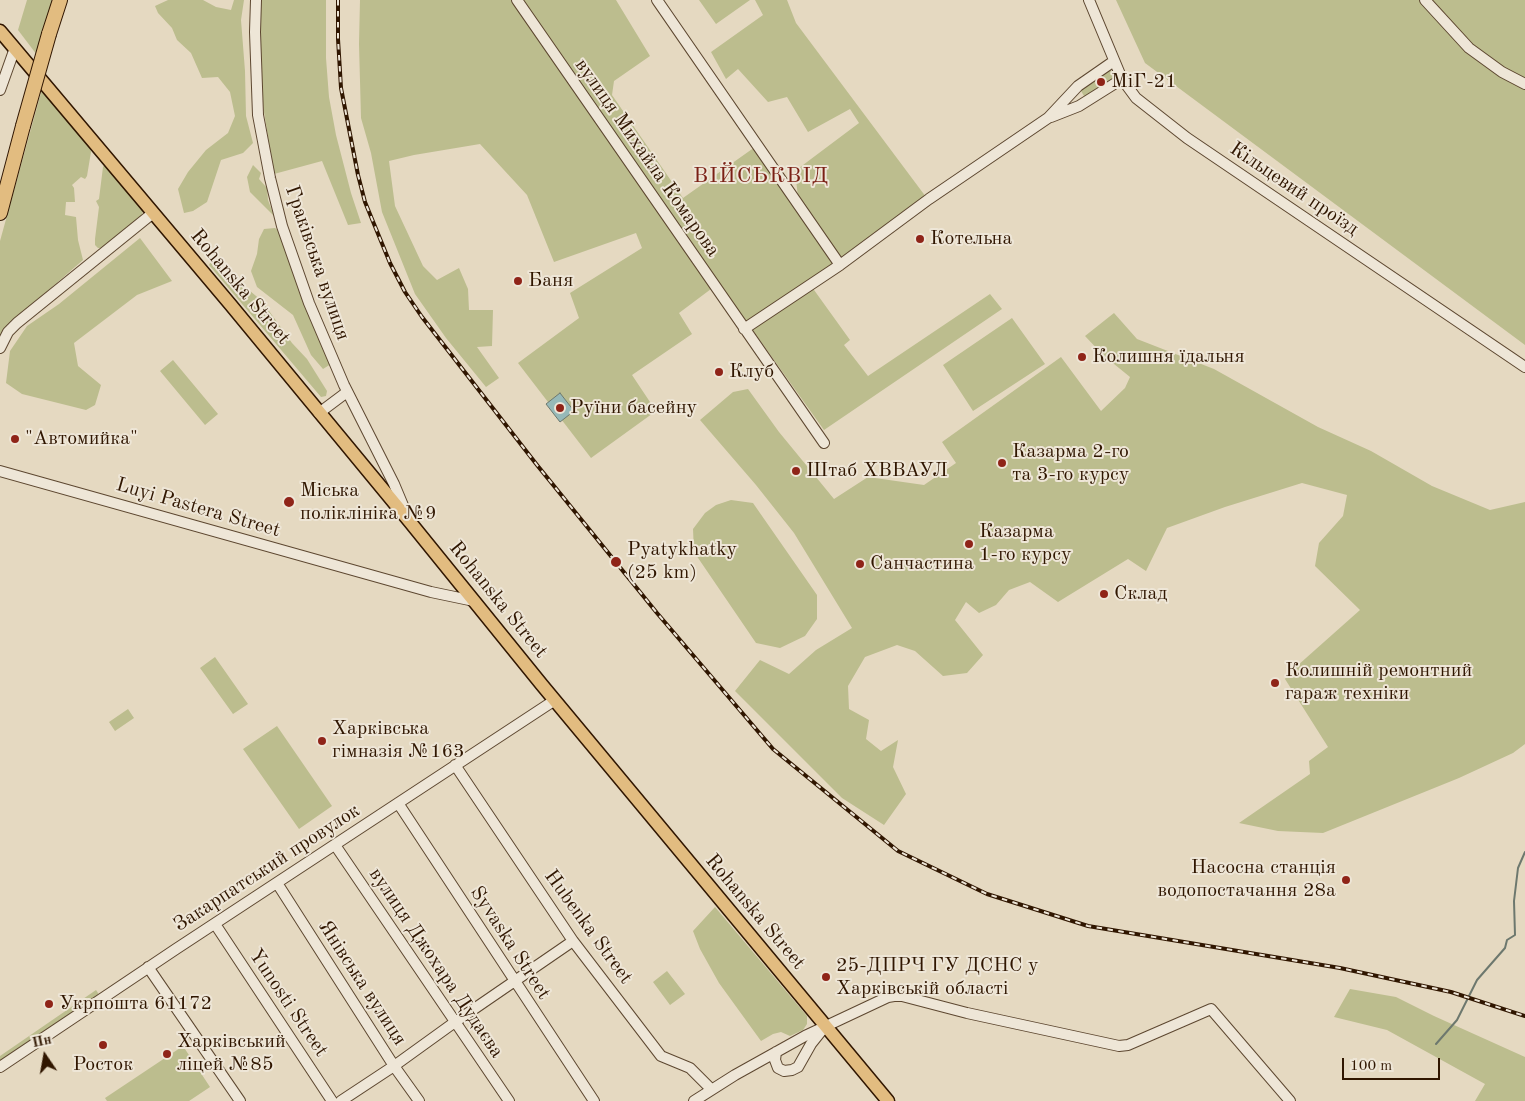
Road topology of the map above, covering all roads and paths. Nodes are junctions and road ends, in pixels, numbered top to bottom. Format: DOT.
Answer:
graph roads {
  1 [pos="60,0"];
  2 [pos="256,0"];
  3 [pos="531,0"];
  4 [pos="656,0"];
  5 [pos="1089,0"];
  6 [pos="1425,0"];
  7 [pos="519,3"];
  8 [pos="0,31"];
  9 [pos="14,48"];
  10 [pos="1114,61"];
  11 [pos="1122,79"];
  12 [pos="1525,84"];
  13 [pos="1,86"];
  14 [pos="1048,118"];
  15 [pos="0,213"];
  16 [pos="153,213"];
  17 [pos="840,265"];
  18 [pos="744,329"];
  19 [pos="0,348"];
  20 [pos="1525,366"];
  21 [pos="347,392"];
  22 [pos="319,413"];
  23 [pos="824,443"];
  24 [pos="0,471"];
  25 [pos="410,522"];
  26 [pos="474,601"];
  27 [pos="555,700"];
  28 [pos="456,765"];
  29 [pos="398,803"];
  30 [pos="335,845"];
  31 [pos="277,883"];
  32 [pos="215,924"];
  33 [pos="573,941"];
  34 [pos="148,968"];
  35 [pos="514,981"];
  36 [pos="455,1022"];
  37 [pos="825,1026"];
  38 [pos="776,1052"];
  39 [pos="394,1066"];
  40 [pos="0,1067"];
  41 [pos="711,1089"];
  42 [pos="240,1101"];
  43 [pos="332,1101"];
  44 [pos="341,1101"];
  45 [pos="419,1101"];
  46 [pos="509,1101"];
  47 [pos="594,1101"];
  48 [pos="694,1101"];
  49 [pos="888,1101"];
  50 [pos="1290,1101"];
  1 -- 15 [label="highway, bridge"];
  2 -- 21 [label="street, Граківська вулиця"];
  3 -- 7 [label="street, вулиця Михайла Комарова"];
  4 -- 17 [label="street"];
  5 -- 10 [label="street, Кільцевий проїзд"];
  6 -- 12 [label="street"];
  7 -- 18 [label="street, вулиця Михайла Комарова"];
  8 -- 9 [label="main road, Rohanska Street"];
  9 -- 13 [label="street"];
  9 -- 16 [label="main road, Rohanska Street"];
  10 -- 11 [label="street, Кільцевий проїзд"];
  10 -- 14 [label="street"];
  11 -- 14 [label="street"];
  11 -- 20 [label="street, Кільцевий проїзд"];
  14 -- 17 [label="street"];
  16 -- 19 [label="street"];
  16 -- 22 [label="main road, Rohanska Street"];
  17 -- 18 [label="street"];
  18 -- 23 [label="street, вулиця Михайла Комарова"];
  21 -- 22 [label="street"];
  21 -- 25 [label="street, Граківська вулиця"];
  22 -- 25 [label="main road, Rohanska Street"];
  24 -- 26 [label="street, Luyi Pastera Street"];
  25 -- 26 [label="main road, Rohanska Street"];
  26 -- 27 [label="main road, Rohanska Street"];
  27 -- 28 [label="street, Закарпатський провулок"];
  27 -- 37 [label="main road, Rohanska Street"];
  28 -- 29 [label="street, Закарпатський провулок"];
  28 -- 33 [label="street, Hubenka Street"];
  29 -- 30 [label="street, Закарпатський провулок"];
  29 -- 35 [label="street, Syvaska Street"];
  30 -- 31 [label="street, Закарпатський провулок"];
  30 -- 36 [label="street, вулиця Джохара Дудаєва"];
  31 -- 32 [label="street, Закарпатський провулок"];
  31 -- 39 [label="street, Янівська вулиця"];
  32 -- 34 [label="street, Закарпатський провулок"];
  32 -- 43 [label="street, Yunosti Street"];
  33 -- 35 [label="street"];
  33 -- 41 [label="street, Hubenka Street"];
  34 -- 40 [label="street, Закарпатський провулок"];
  34 -- 42 [label="street"];
  35 -- 36 [label="street"];
  35 -- 47 [label="street, Syvaska Street"];
  36 -- 39 [label="street"];
  36 -- 46 [label="street, вулиця Джохара Дудаєва"];
  37 -- 38 [label="street"];
  37 -- 38 [label="street"];
  37 -- 49 [label="main road, Rohanska Street"];
  37 -- 50 [label="street"];
  38 -- 41 [label="street"];
  39 -- 44 [label="street"];
  39 -- 45 [label="street, Янівська вулиця"];
  41 -- 48 [label="street"];
}
